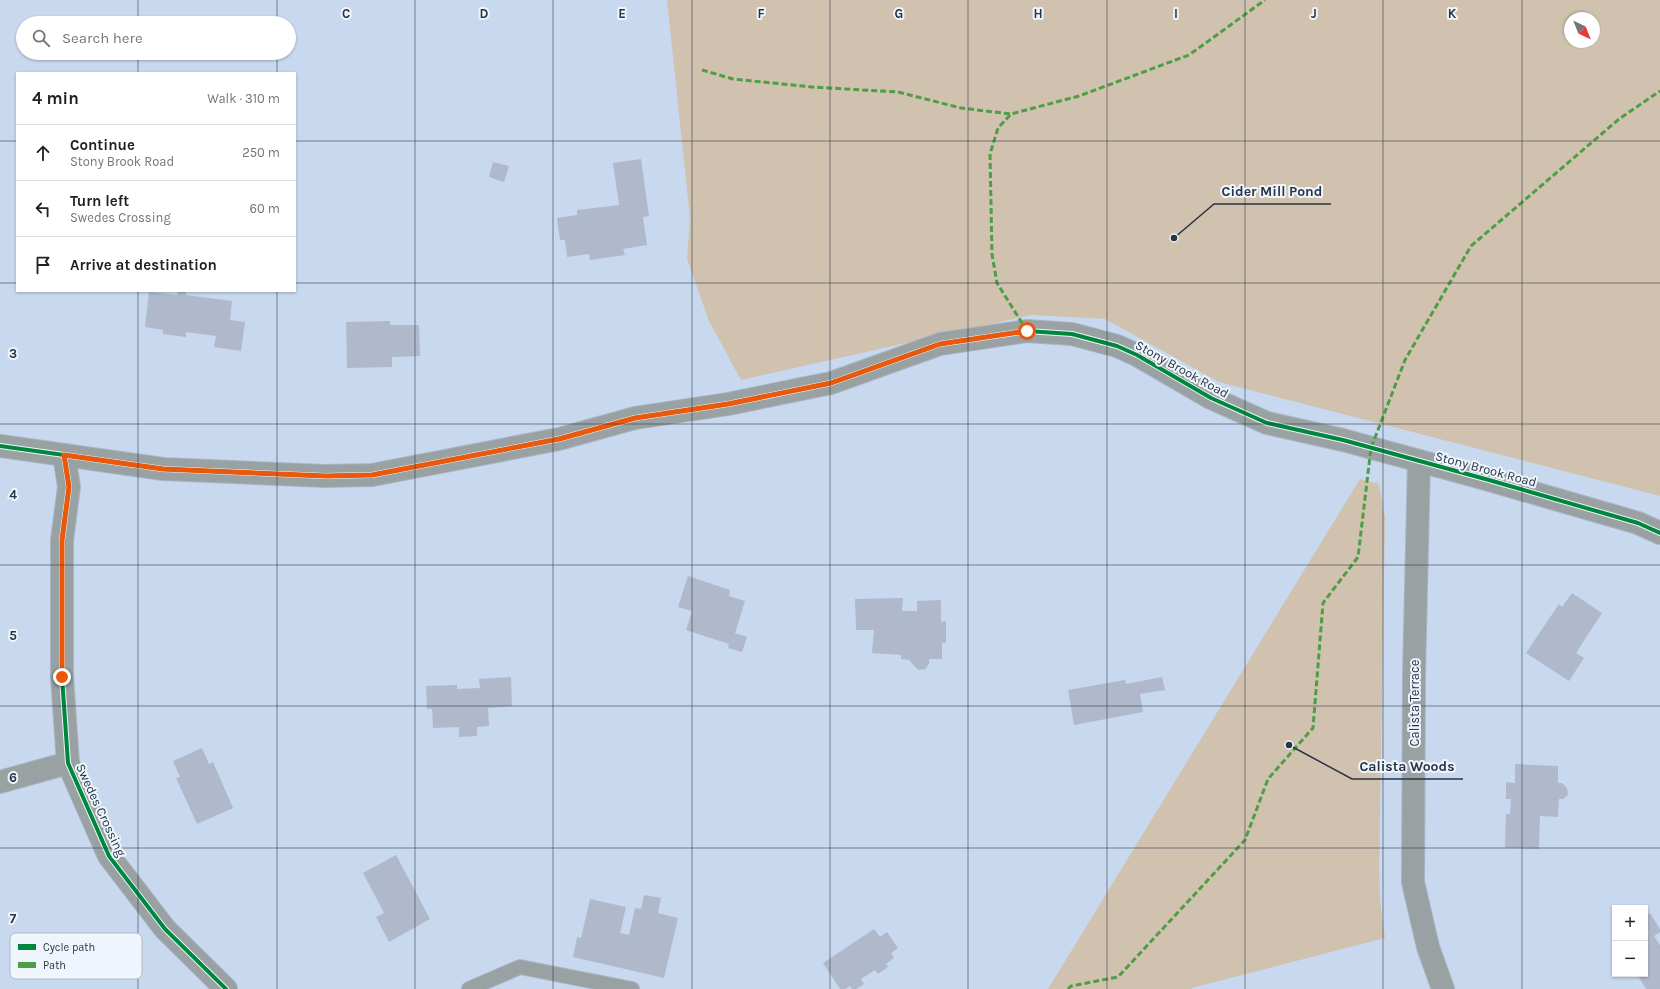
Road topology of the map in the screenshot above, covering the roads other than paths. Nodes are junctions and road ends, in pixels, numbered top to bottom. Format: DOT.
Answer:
graph roads {
  1 [pos="0,446"];
  2 [pos="64,455"];
  3 [pos="1420,461"];
  4 [pos="1660,533"];
  5 [pos="68,764"];
  6 [pos="0,782"];
  7 [pos="226,989"];
  8 [pos="470,989"];
  9 [pos="632,989"];
  10 [pos="1443,989"];
  1 -- 2 [label="street, Stony Brook Road"];
  2 -- 3 [label="street, Stony Brook Road"];
  2 -- 5 [label="street, Swedes Crossing"];
  3 -- 4 [label="street, Stony Brook Road"];
  3 -- 10 [label="street, Calista Terrace"];
  5 -- 6 [label="street"];
  5 -- 7 [label="street, Swedes Crossing"];
  8 -- 9 [label="lane"];
}
